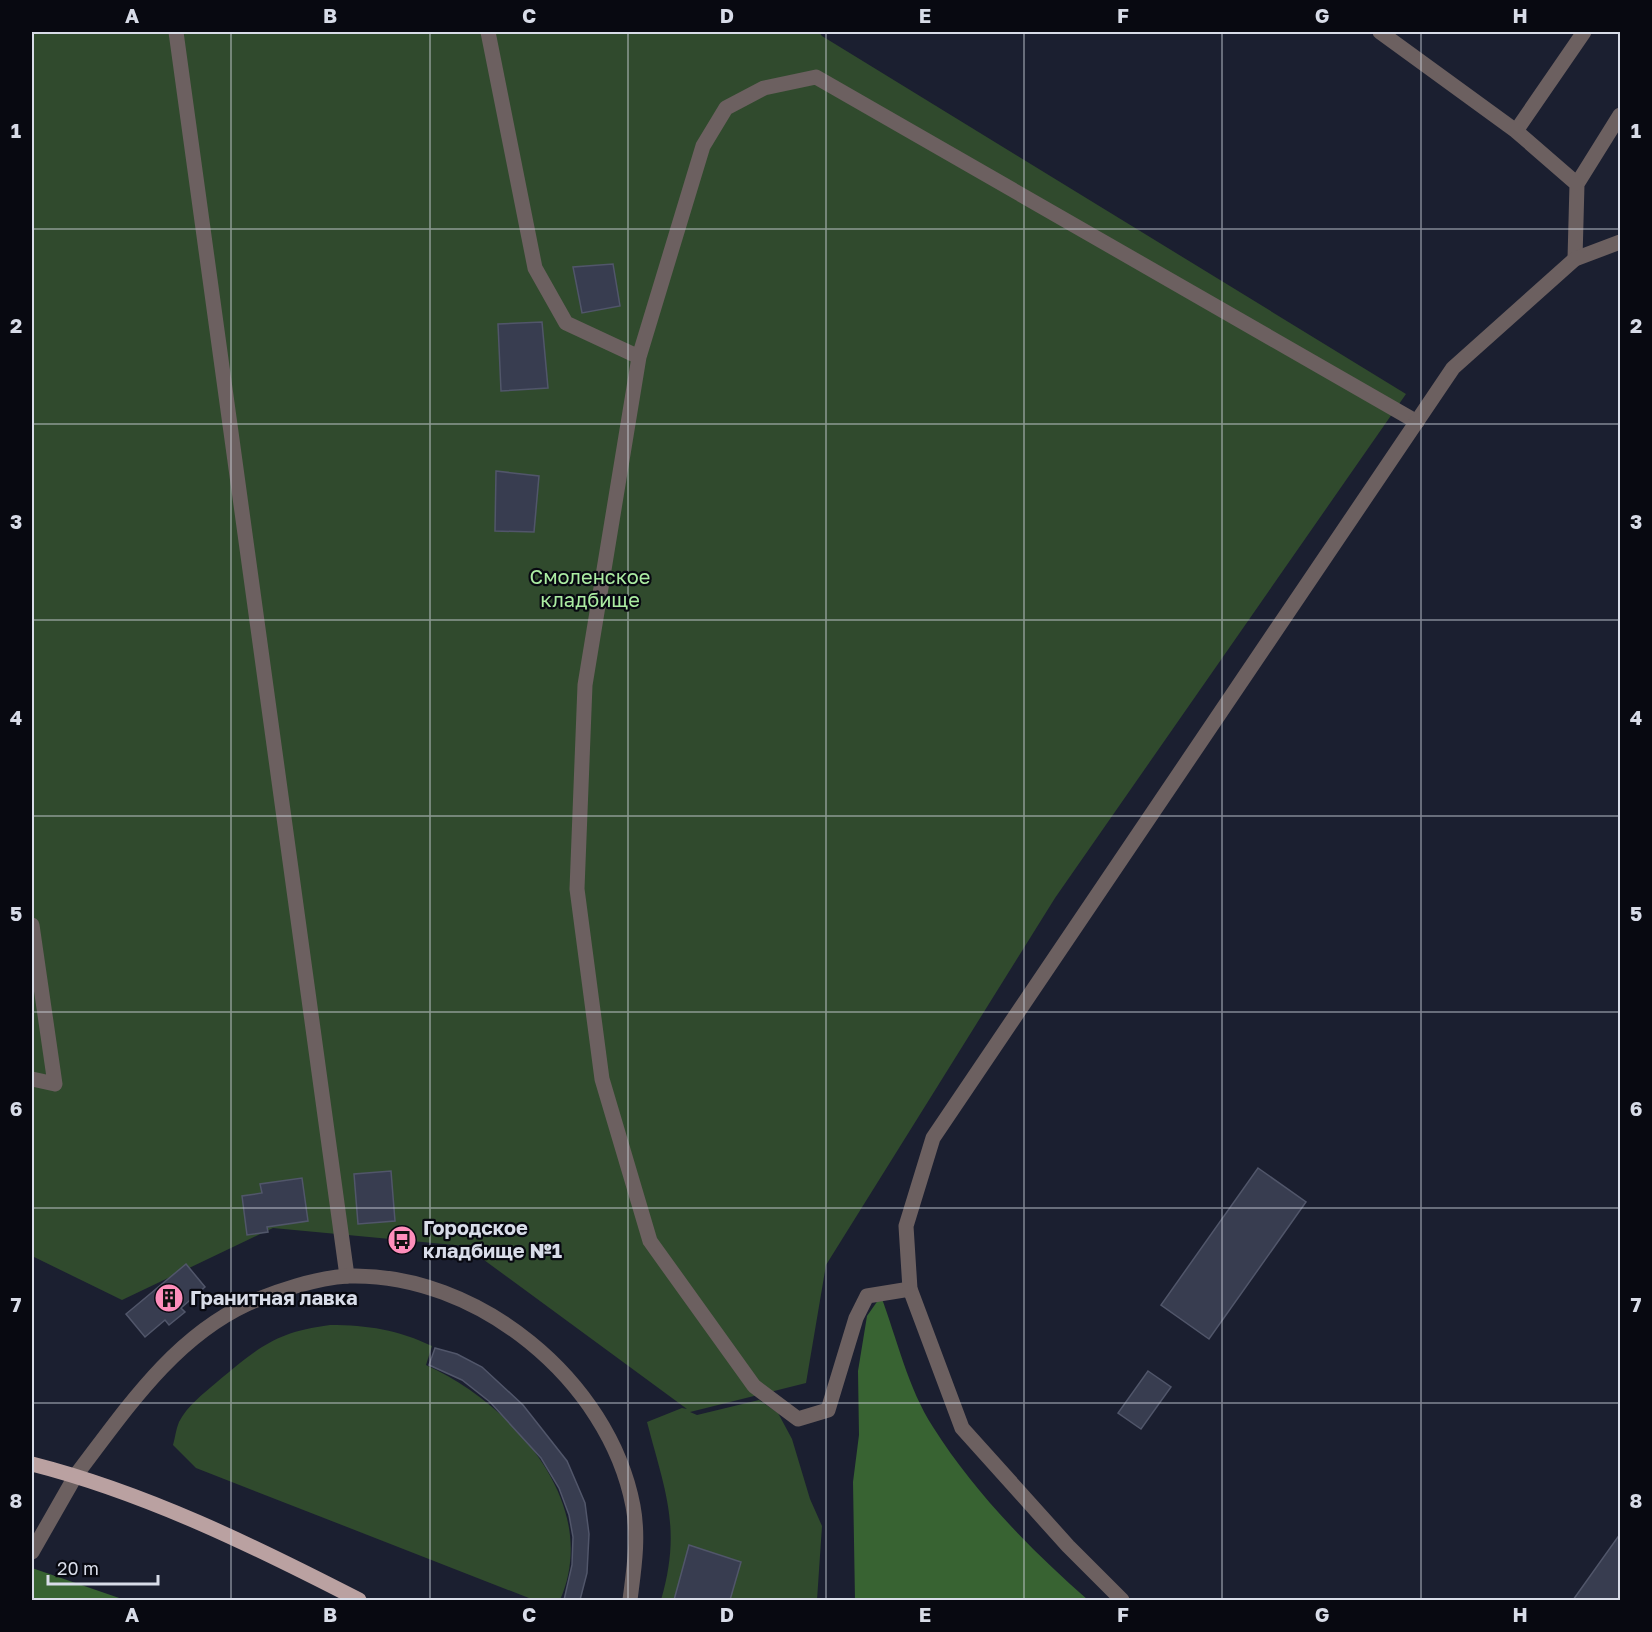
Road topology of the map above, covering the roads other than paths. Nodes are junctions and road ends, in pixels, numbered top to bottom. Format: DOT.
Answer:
graph roads {
  1 [pos="176,32"];
  2 [pos="488,32"];
  3 [pos="1380,32"];
  4 [pos="1584,32"];
  5 [pos="1620,114"];
  6 [pos="1516,131"];
  7 [pos="1577,184"];
  8 [pos="1620,242"];
  9 [pos="1575,259"];
  10 [pos="639,357"];
  11 [pos="1417,422"];
  12 [pos="32,925"];
  13 [pos="32,1079"];
  14 [pos="347,1276"];
  15 [pos="910,1288"];
  16 [pos="32,1464"];
  17 [pos="76,1475"];
  18 [pos="32,1552"];
  19 [pos="359,1600"];
  20 [pos="630,1600"];
  21 [pos="1122,1600"];
  1 -- 14 [label="street"];
  2 -- 10 [label="street"];
  3 -- 6 [label="street"];
  4 -- 6 [label="street"];
  5 -- 7 [label="street"];
  6 -- 7 [label="street"];
  7 -- 9 [label="street"];
  8 -- 9 [label="street"];
  9 -- 11 [label="street"];
  10 -- 11 [label="street"];
  10 -- 15 [label="street"];
  11 -- 15 [label="street"];
  12 -- 13 [label="street"];
  14 -- 17 [label="street"];
  14 -- 20 [label="street"];
  15 -- 21 [label="street"];
  16 -- 17 [label="main road"];
  17 -- 18 [label="street"];
  17 -- 19 [label="main road"];
}
